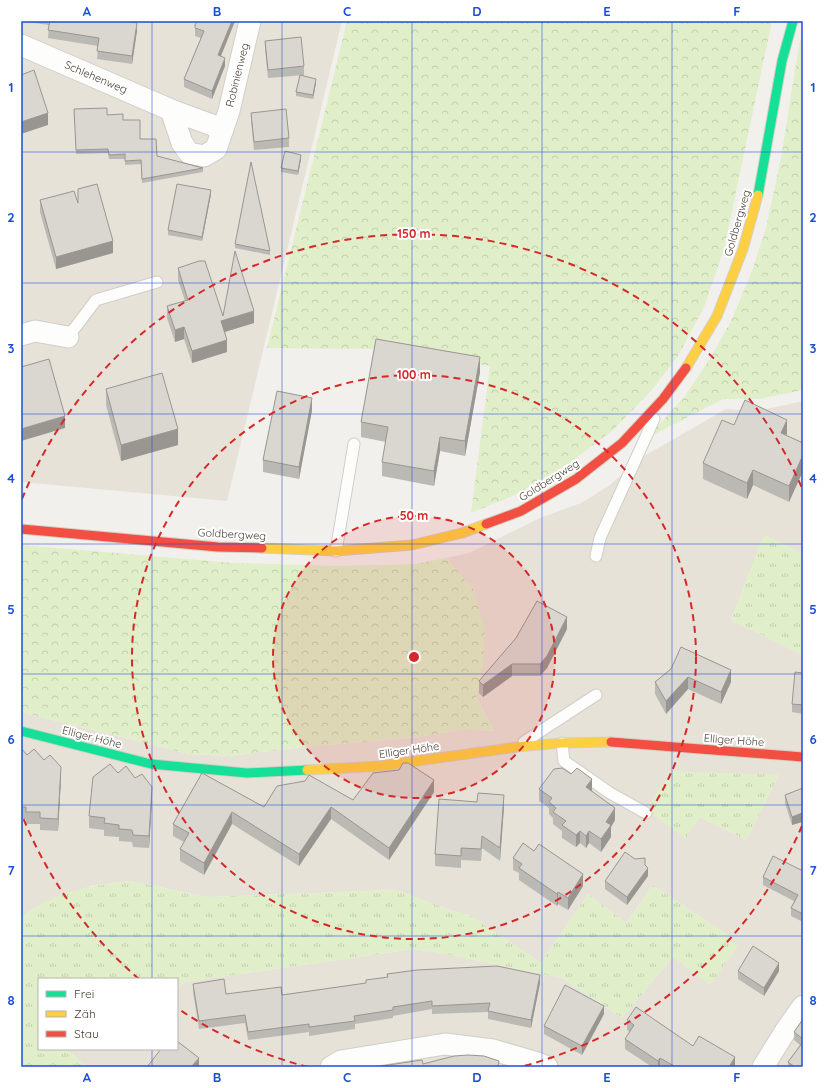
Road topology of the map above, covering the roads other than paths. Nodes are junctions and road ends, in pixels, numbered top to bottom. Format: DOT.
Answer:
graph roads {
  1 [pos="250,21"];
  2 [pos="793,21"];
  3 [pos="21,45"];
  4 [pos="171,110"];
  5 [pos="222,129"];
  6 [pos="157,282"];
  7 [pos="21,335"];
  8 [pos="68,337"];
  9 [pos="663,399"];
  10 [pos="354,444"];
  11 [pos="21,529"];
  12 [pos="336,551"];
  13 [pos="596,556"];
  14 [pos="596,695"];
  15 [pos="21,731"];
  16 [pos="562,743"];
  17 [pos="517,747"];
  18 [pos="803,757"];
  19 [pos="646,813"];
  20 [pos="803,1006"];
  21 [pos="331,1067"];
  22 [pos="547,1067"];
  23 [pos="763,1067"];
  1 -- 5 [label="street, Robinienweg"];
  2 -- 9 [label="street, Goldbergweg"];
  3 -- 4 [label="street, Schlehenweg"];
  4 -- 5 [label="street, Schlehenweg"];
  4 -- 5 [label="street"];
  6 -- 8 [label="lane"];
  7 -- 8 [label="street"];
  9 -- 12 [label="street, Goldbergweg"];
  9 -- 13 [label="lane"];
  10 -- 12 [label="lane"];
  11 -- 12 [label="street, Goldbergweg"];
  14 -- 17 [label="lane"];
  15 -- 17 [label="street, Elliger Höhe"];
  16 -- 17 [label="street, Elliger Höhe"];
  16 -- 18 [label="street, Elliger Höhe"];
  16 -- 19 [label="lane"];
  20 -- 23 [label="street"];
  21 -- 22 [label="street"];
}
